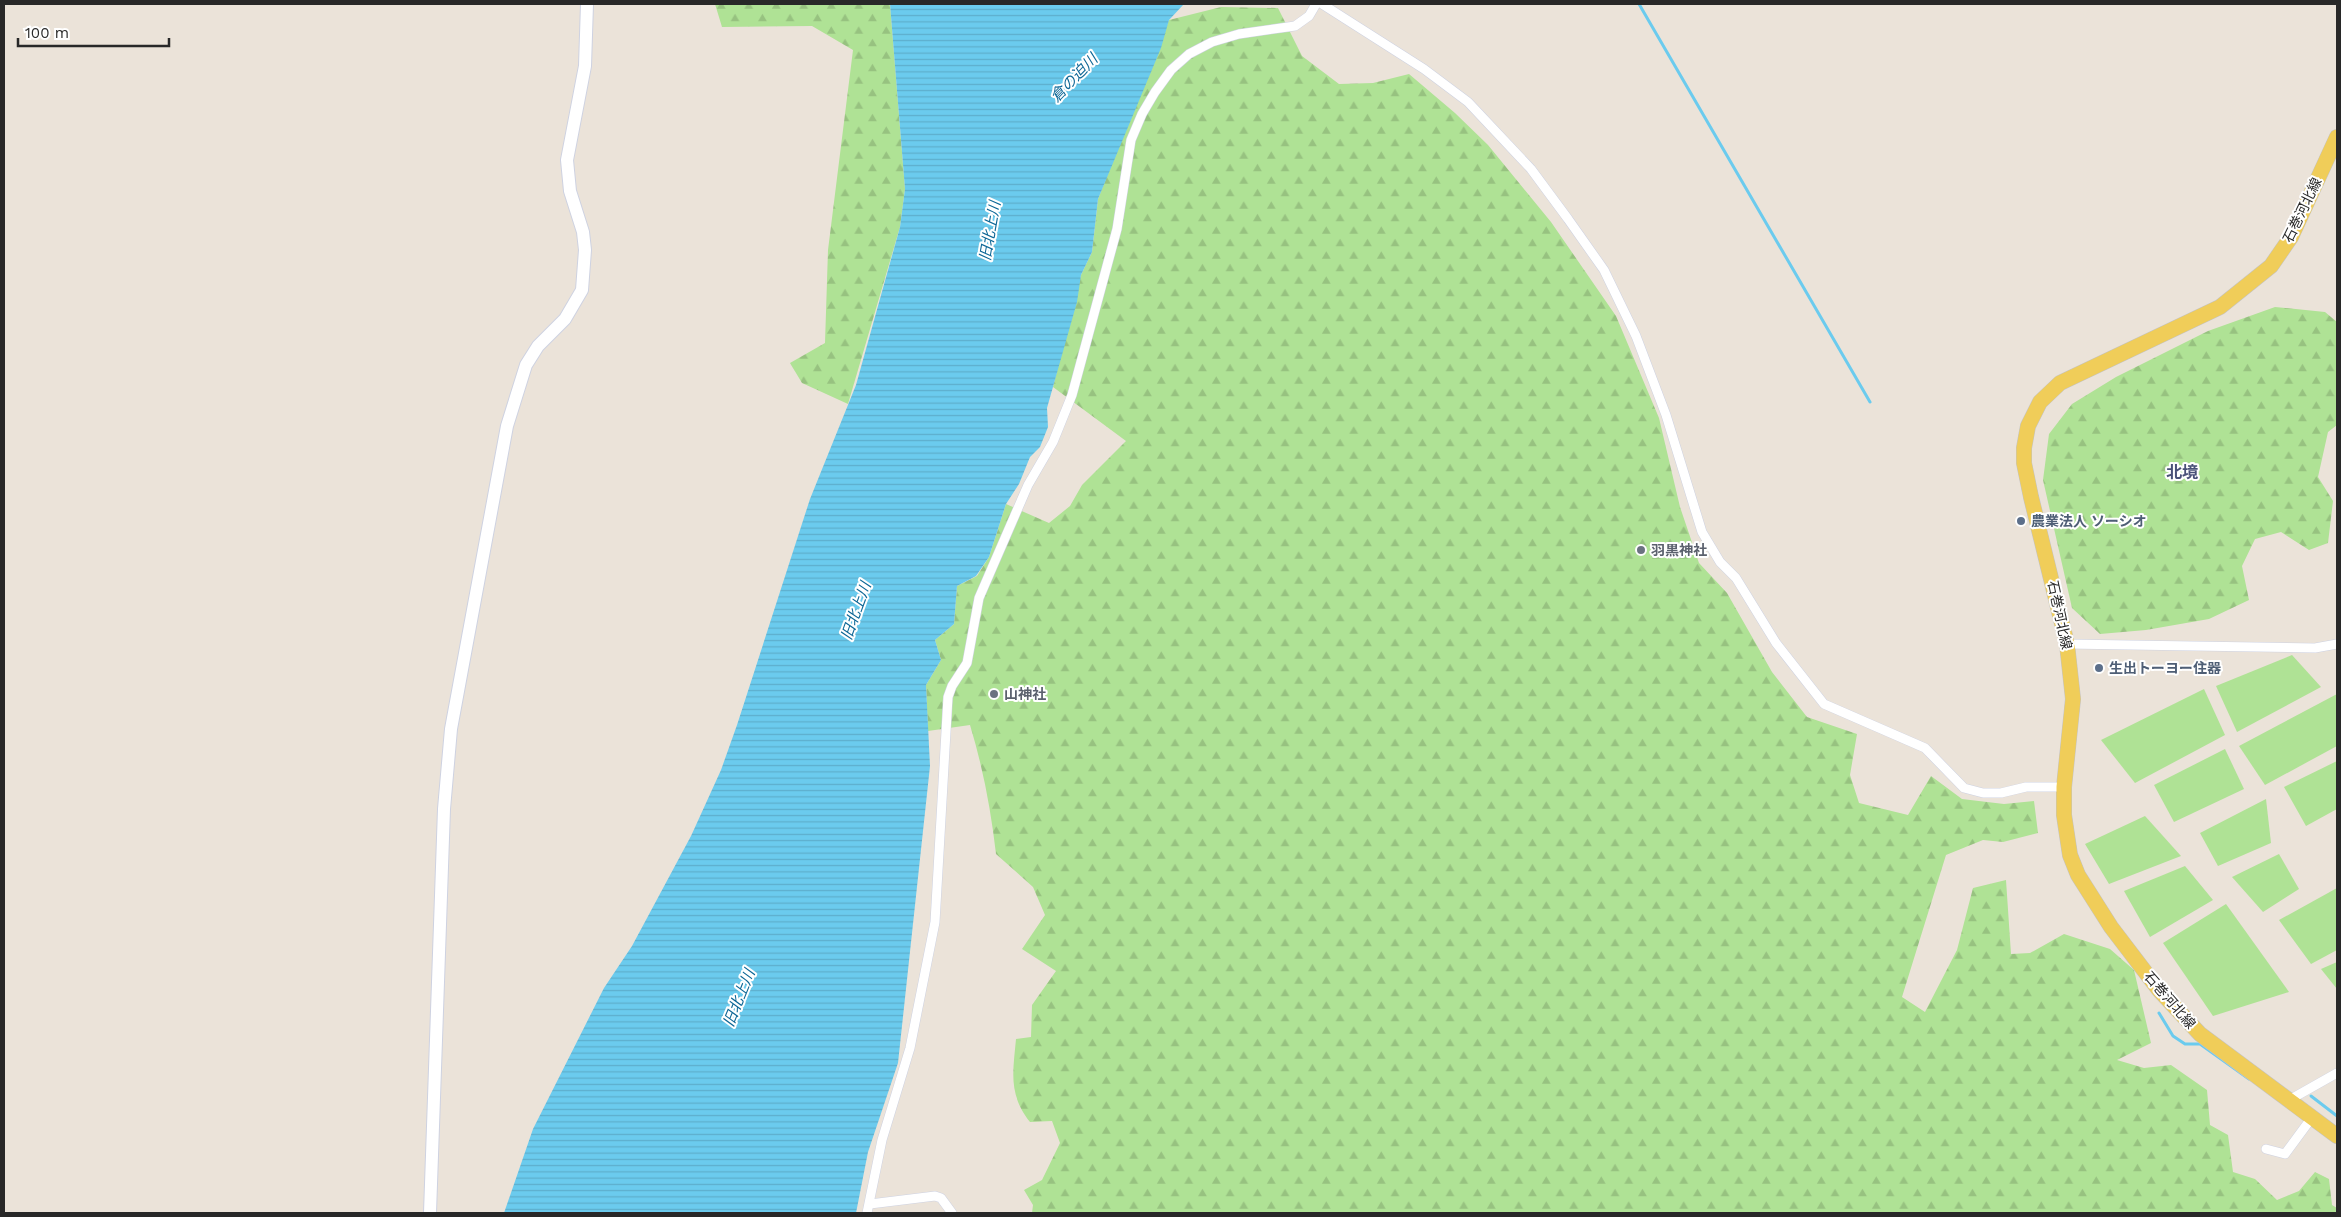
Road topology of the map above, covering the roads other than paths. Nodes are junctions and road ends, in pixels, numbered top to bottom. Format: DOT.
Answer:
graph roads {
  1 [pos="588,4"];
  2 [pos="1316,4"];
  3 [pos="1322,4"];
  4 [pos="2337,137"];
  5 [pos="2068,644"];
  6 [pos="2337,644"];
  7 [pos="2064,787"];
  8 [pos="2337,1072"];
  9 [pos="2291,1099"];
  10 [pos="2313,1116"];
  11 [pos="2337,1136"];
  12 [pos="2266,1149"];
  13 [pos="870,1204"];
  14 [pos="430,1213"];
  15 [pos="867,1213"];
  16 [pos="952,1213"];
  1 -- 14 [label="street"];
  2 -- 13 [label="street"];
  3 -- 7 [label="street"];
  4 -- 5 [label="main road, 石巻河北線"];
  5 -- 6 [label="street"];
  5 -- 7 [label="main road, 石巻河北線"];
  7 -- 9 [label="main road, 石巻河北線"];
  8 -- 9 [label="street"];
  9 -- 10 [label="main road, 石巻河北線"];
  10 -- 11 [label="main road, 石巻河北線"];
  10 -- 12 [label="street"];
  13 -- 15 [label="street"];
  13 -- 16 [label="street"];
}
